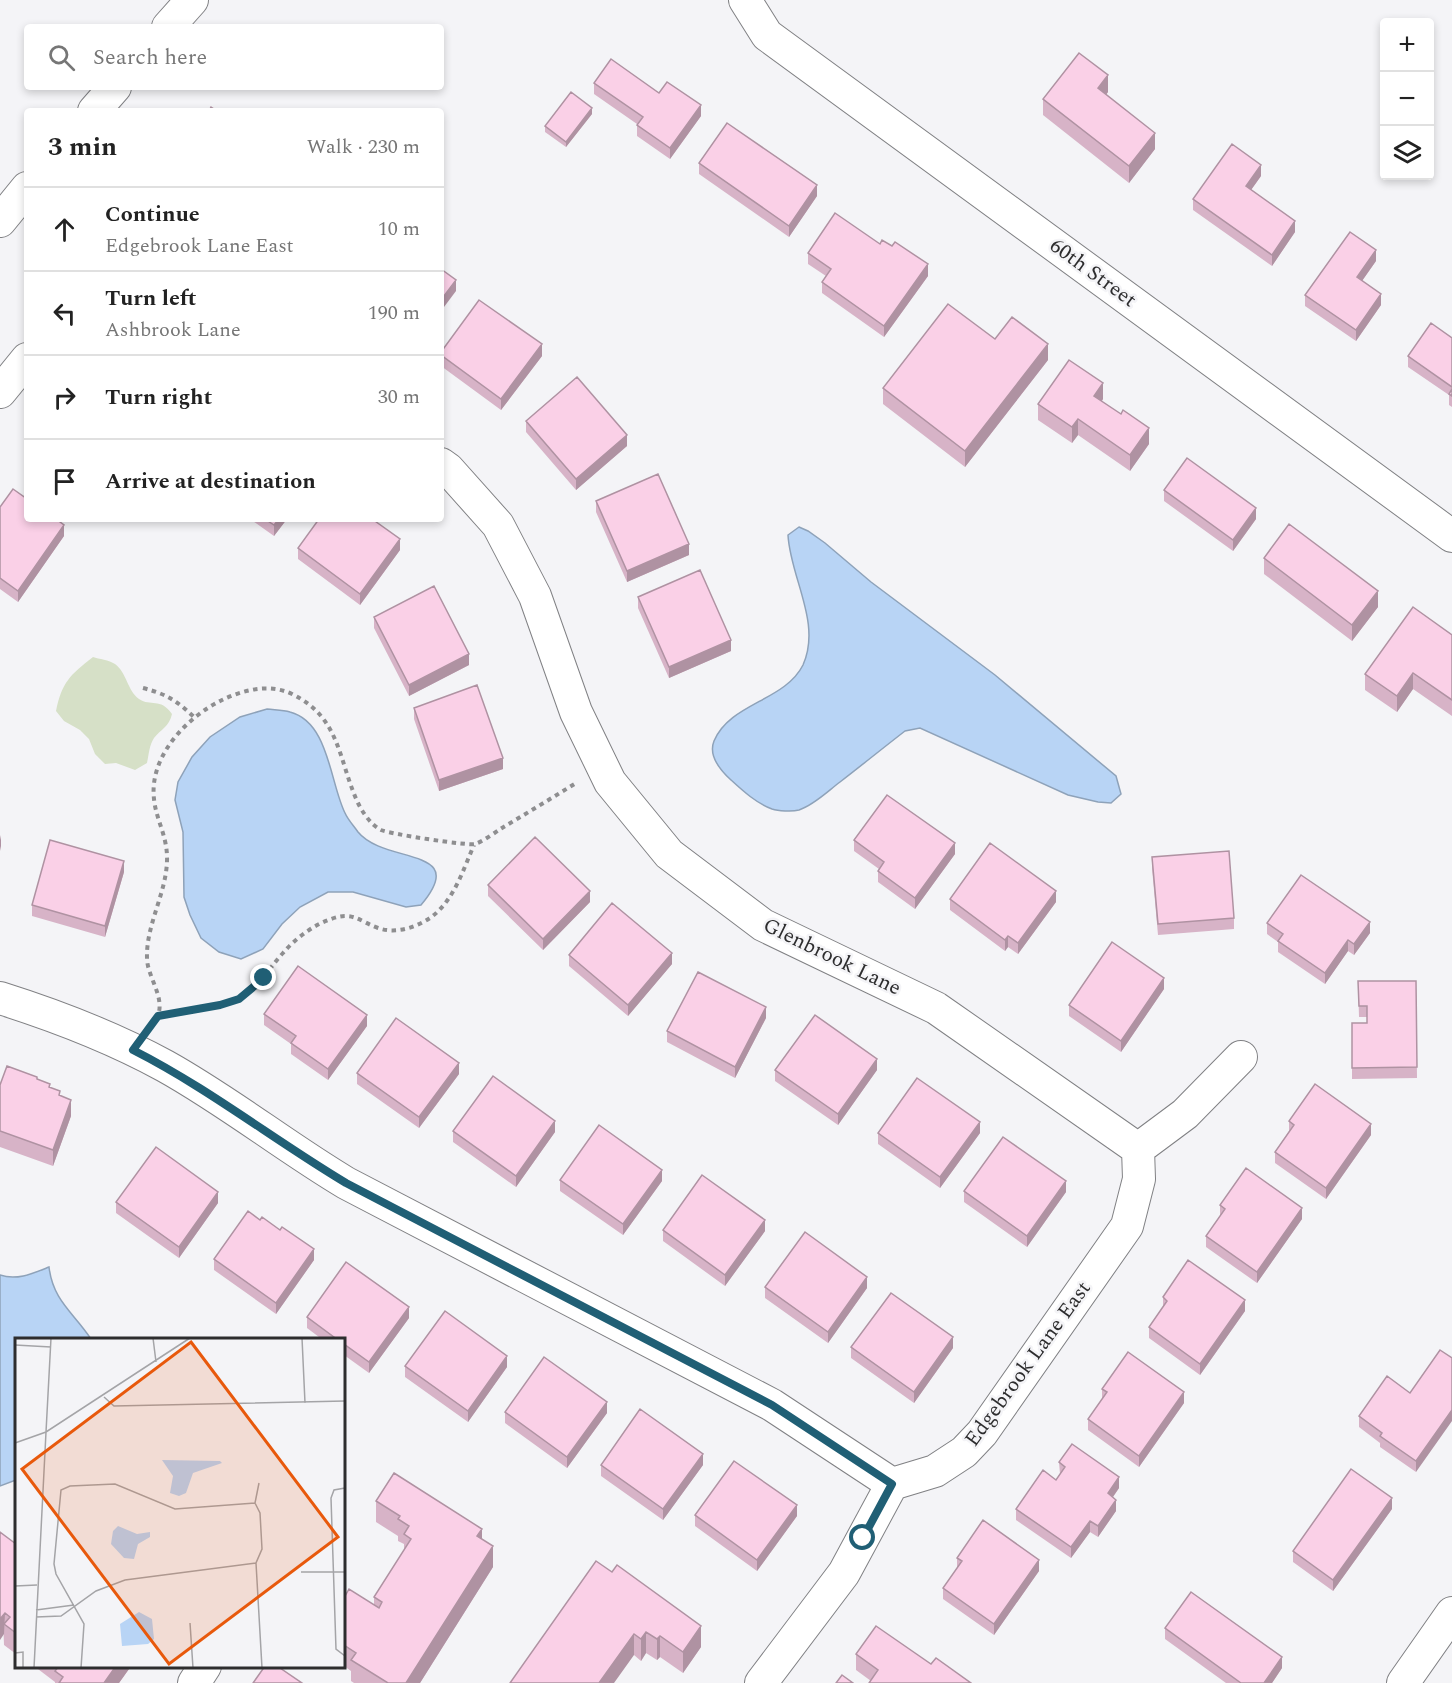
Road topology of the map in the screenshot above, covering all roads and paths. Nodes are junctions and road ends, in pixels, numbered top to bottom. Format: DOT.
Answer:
graph roads {
  1 [pos="192,0"];
  2 [pos="745,0"];
  3 [pos="171,24"];
  4 [pos="112,90"];
  5 [pos="97,108"];
  6 [pos="24,192"];
  7 [pos="0,221"];
  8 [pos="24,363"];
  9 [pos="0,392"];
  10 [pos="444,466"];
  11 [pos="1452,536"];
  12 [pos="143,688"];
  13 [pos="194,717"];
  14 [pos="602,767"];
  15 [pos="474,845"];
  16 [pos="0,998"];
  17 [pos="158,1016"];
  18 [pos="133,1050"];
  19 [pos="1241,1057"];
  20 [pos="1138,1149"];
  21 [pos="892,1484"];
  22 [pos="1452,1613"];
  23 [pos="204,1668"];
  24 [pos="194,1683"];
  25 [pos="761,1683"];
  26 [pos="1404,1683"];
  1 -- 3 [label="street"];
  2 -- 11 [label="street, 60th Street"];
  4 -- 5 [label="street"];
  6 -- 7 [label="street"];
  8 -- 9 [label="street"];
  10 -- 14 [label="street, Glenbrook Lane"];
  12 -- 13 [label="path"];
  13 -- 15 [label="path"];
  13 -- 17 [label="path"];
  14 -- 15 [label="path"];
  14 -- 20 [label="street, Glenbrook Lane"];
  15 -- 17 [label="path"];
  16 -- 18 [label="street"];
  17 -- 18 [label="path"];
  18 -- 21 [label="street"];
  19 -- 20 [label="street"];
  20 -- 21 [label="street, Edgebrook Lane East"];
  21 -- 25 [label="street"];
  22 -- 26 [label="street"];
  23 -- 24 [label="street"];
}
